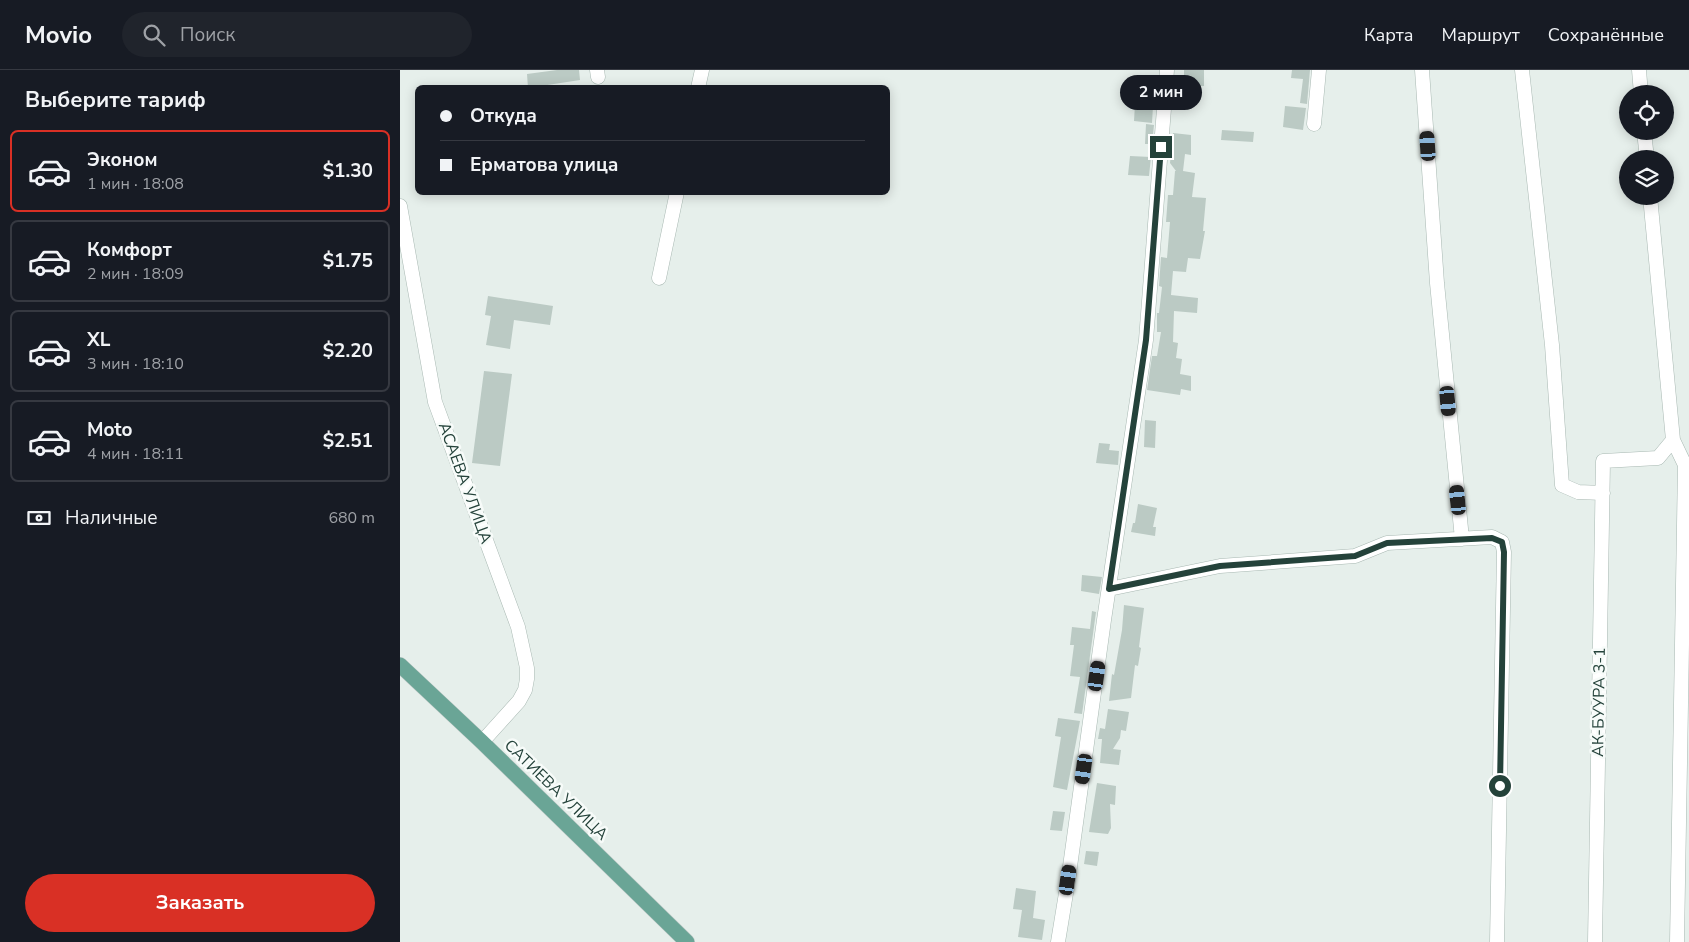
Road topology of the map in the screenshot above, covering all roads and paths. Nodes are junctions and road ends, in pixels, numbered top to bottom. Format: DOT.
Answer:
graph roads {
  1 [pos="702,70"];
  2 [pos="1167,70"];
  3 [pos="1319,70"];
  4 [pos="1422,70"];
  5 [pos="1522,70"];
  6 [pos="1639,70"];
  7 [pos="699,85"];
  8 [pos="1640,85"];
  9 [pos="1314,124"];
  10 [pos="676,195"];
  11 [pos="1651,205"];
  12 [pos="400,206"];
  13 [pos="659,278"];
  14 [pos="1673,440"];
  15 [pos="1603,493"];
  16 [pos="1462,539"];
  17 [pos="1109,589"];
  18 [pos="402,671"];
  19 [pos="482,742"];
  20 [pos="687,942"];
  21 [pos="1058,942"];
  22 [pos="1497,942"];
  23 [pos="1595,942"];
  24 [pos="1677,942"];
  1 -- 7 [label="street"];
  2 -- 17 [label="street"];
  3 -- 9 [label="street"];
  4 -- 16 [label="street"];
  5 -- 15 [label="street"];
  6 -- 8 [label="street"];
  10 -- 13 [label="street"];
  11 -- 14 [label="street"];
  12 -- 19 [label="street, АСАЕВА УЛИЦА"];
  14 -- 15 [label="street, АК-БУУРА 3-1"];
  14 -- 24 [label="street"];
  15 -- 23 [label="street, АК-БУУРА 3-1"];
  16 -- 17 [label="street"];
  16 -- 22 [label="street"];
  17 -- 21 [label="street"];
  18 -- 19 [label="main road, САТИЕВА УЛИЦА"];
  19 -- 20 [label="main road, САТИЕВА УЛИЦА"];
}
